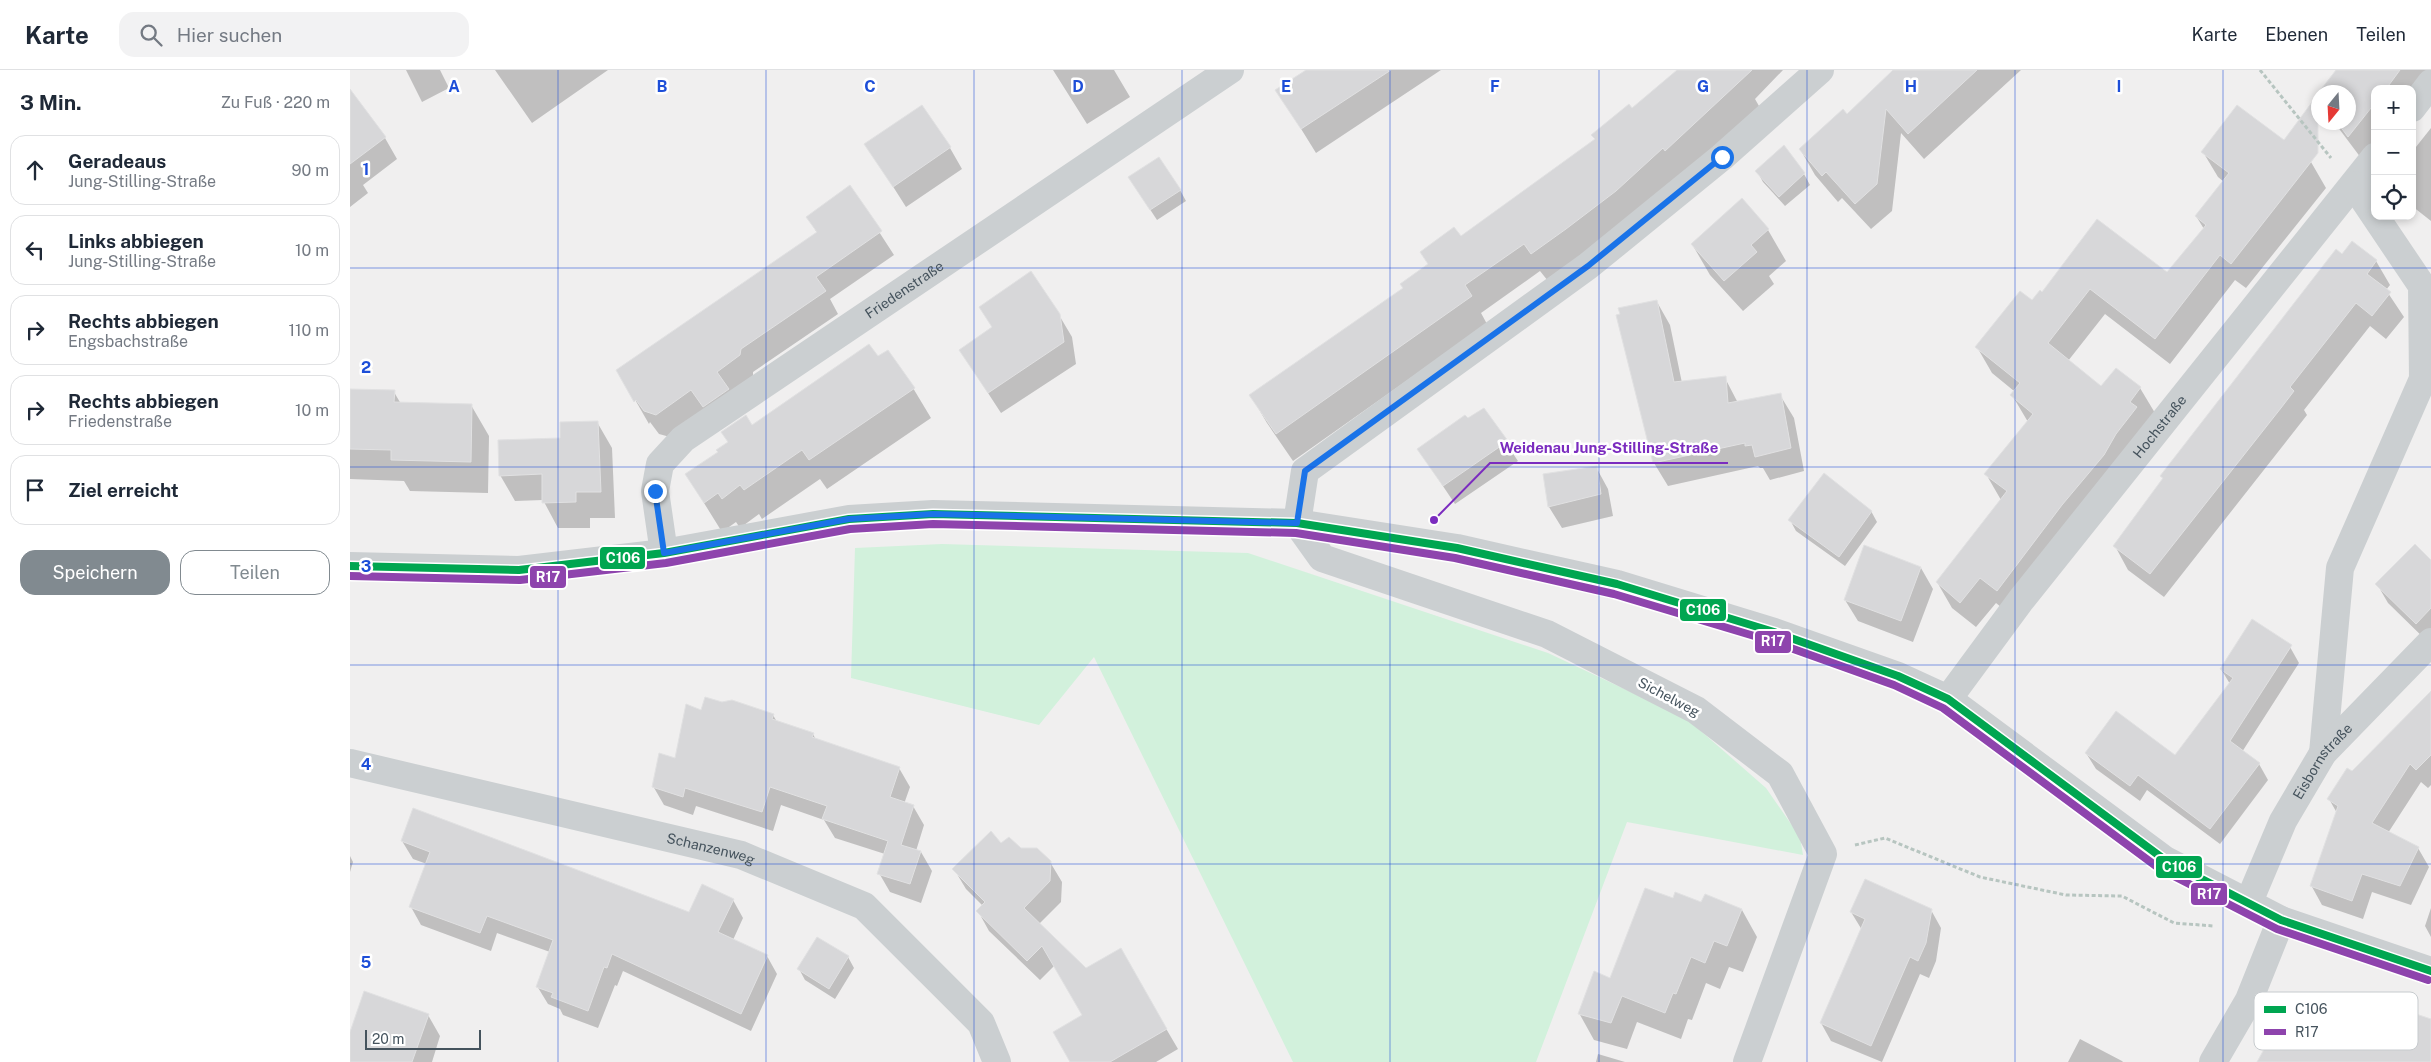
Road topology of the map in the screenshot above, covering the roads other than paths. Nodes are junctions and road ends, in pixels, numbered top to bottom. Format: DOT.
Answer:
graph roads {
  1 [pos="1230,70"];
  2 [pos="1820,70"];
  3 [pos="2431,83"];
  4 [pos="2416,103"];
  5 [pos="2371,162"];
  6 [pos="2354,185"];
  7 [pos="1297,523"];
  8 [pos="664,553"];
  9 [pos="350,566"];
  10 [pos="2431,642"];
  11 [pos="1948,699"];
  12 [pos="2323,753"];
  13 [pos="350,764"];
  14 [pos="2248,904"];
  15 [pos="2281,920"];
  16 [pos="2431,971"];
  17 [pos="998,1062"];
  18 [pos="1747,1062"];
  19 [pos="2214,1062"];
  1 -- 8 [label="street, Friedenstraße"];
  2 -- 7 [label="street"];
  3 -- 4 [label="street"];
  5 -- 6 [label="street, Hochstraße"];
  6 -- 11 [label="street, Hochstraße"];
  6 -- 12 [label="street"];
  7 -- 8 [label="street"];
  7 -- 11 [label="street"];
  7 -- 18 [label="street, Sichelweg"];
  8 -- 9 [label="street"];
  10 -- 12 [label="street, Eisbornstraße"];
  11 -- 14 [label="street"];
  12 -- 14 [label="street, Eisbornstraße"];
  13 -- 17 [label="street, Schanzenweg"];
  14 -- 15 [label="street"];
  15 -- 16 [label="street"];
  15 -- 19 [label="street"];
}
